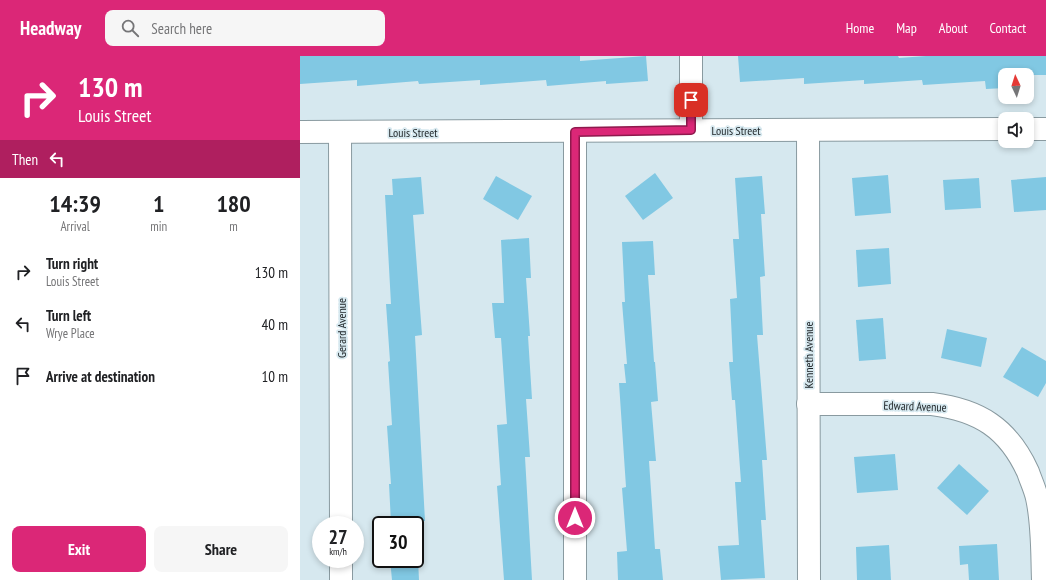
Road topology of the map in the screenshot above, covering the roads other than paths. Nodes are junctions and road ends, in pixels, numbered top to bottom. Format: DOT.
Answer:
graph roads {
  1 [pos="691,56"];
  2 [pos="998,129"];
  3 [pos="1034,129"];
  4 [pos="1046,129"];
  5 [pos="691,130"];
  6 [pos="808,130"];
  7 [pos="300,132"];
  8 [pos="340,132"];
  9 [pos="575,132"];
  10 [pos="808,404"];
  11 [pos="341,516"];
  12 [pos="341,568"];
  13 [pos="341,580"];
  14 [pos="575,580"];
  15 [pos="809,580"];
  16 [pos="1043,580"];
  1 -- 5 [label="street"];
  2 -- 6 [label="street, Louis Street"];
  3 -- 4 [label="street"];
  5 -- 6 [label="street, Louis Street"];
  5 -- 9 [label="street, Louis Street"];
  6 -- 10 [label="street, Kenneth Avenue"];
  7 -- 8 [label="street, Louis Street"];
  8 -- 9 [label="street, Louis Street"];
  8 -- 11 [label="street, Gerard Avenue"];
  9 -- 14 [label="street"];
  10 -- 15 [label="street, Kenneth Avenue"];
  10 -- 16 [label="street, Edward Avenue"];
  12 -- 13 [label="street"];
}
